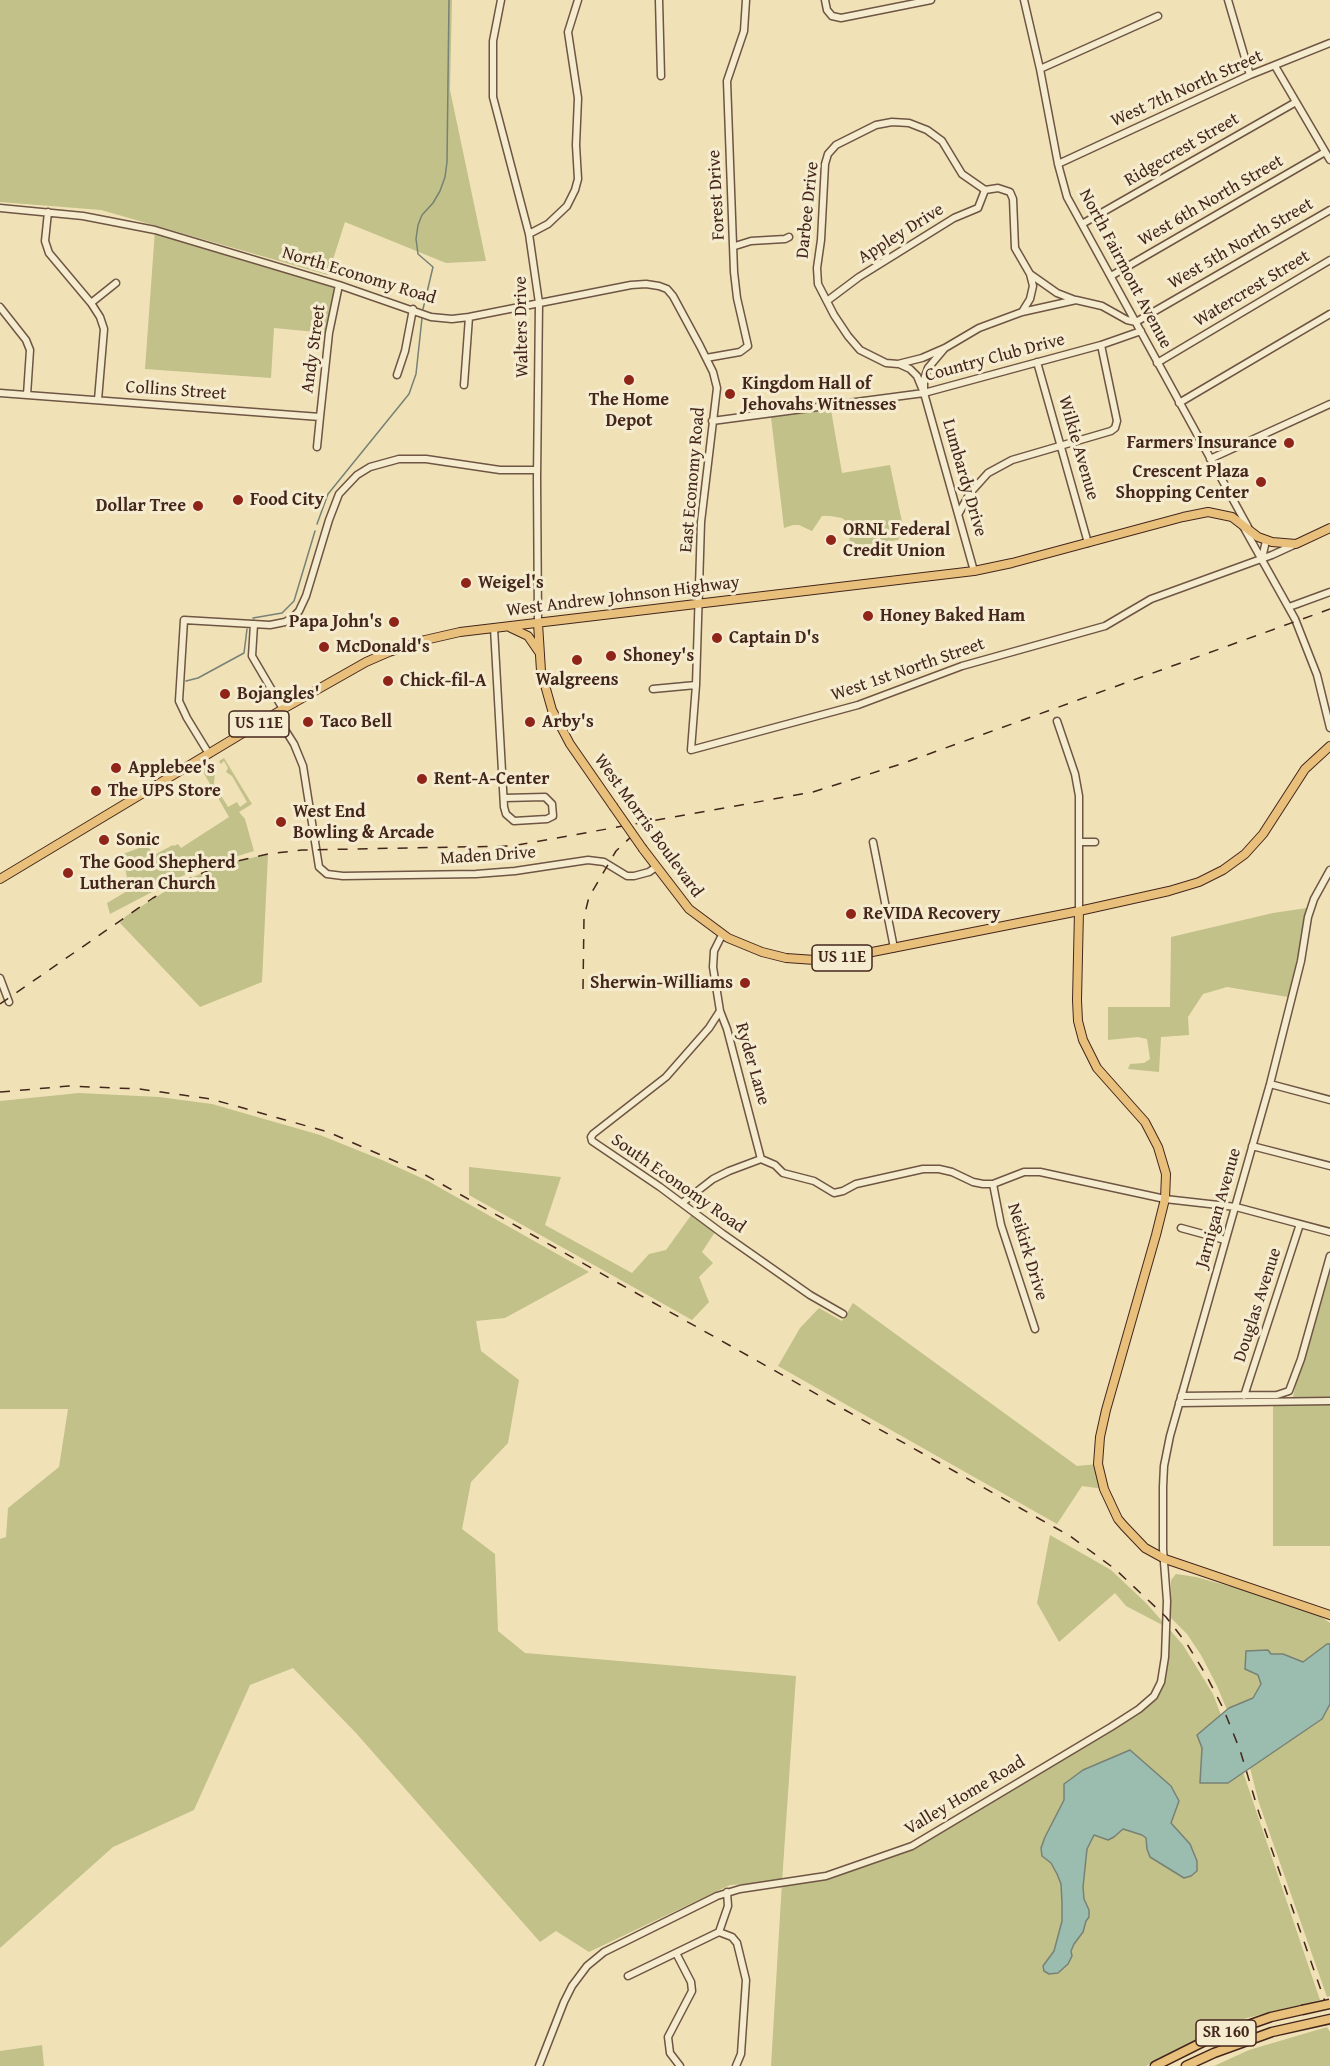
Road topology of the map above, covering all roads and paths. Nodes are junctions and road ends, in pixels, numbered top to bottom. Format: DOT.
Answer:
graph roads {
  1 [pos="501,0"];
  2 [pos="578,0"];
  3 [pos="659,0"];
  4 [pos="746,0"];
  5 [pos="825,0"];
  6 [pos="931,0"];
  7 [pos="1024,0"];
  8 [pos="1228,0"];
  9 [pos="902,3"];
  10 [pos="1158,16"];
  11 [pos="1330,43"];
  12 [pos="1275,66"];
  13 [pos="1040,69"];
  14 [pos="1250,75"];
  15 [pos="661,76"];
  16 [pos="1296,102"];
  17 [pos="1325,152"];
  18 [pos="1330,160"];
  19 [pos="1058,164"];
  20 [pos="985,190"];
  21 [pos="0,208"];
  22 [pos="1330,210"];
  23 [pos="48,212"];
  24 [pos="1082,224"];
  25 [pos="529,234"];
  26 [pos="789,237"];
  27 [pos="735,246"];
  28 [pos="1330,260"];
  29 [pos="1030,274"];
  30 [pos="1111,276"];
  31 [pos="116,283"];
  32 [pos="339,285"];
  33 [pos="1076,300"];
  34 [pos="827,301"];
  35 [pos="91,303"];
  36 [pos="539,303"];
  37 [pos="0,307"];
  38 [pos="412,309"];
  39 [pos="1022,312"];
  40 [pos="1330,314"];
  41 [pos="469,317"];
  42 [pos="1136,322"];
  43 [pos="1141,331"];
  44 [pos="1101,345"];
  45 [pos="945,348"];
  46 [pos="706,358"];
  47 [pos="1037,362"];
  48 [pos="1158,363"];
  49 [pos="898,364"];
  50 [pos="398,375"];
  51 [pos="464,386"];
  52 [pos="0,393"];
  53 [pos="924,393"];
  54 [pos="27,395"];
  55 [pos="98,400"];
  56 [pos="1179,403"];
  57 [pos="1330,404"];
  58 [pos="320,417"];
  59 [pos="712,421"];
  60 [pos="1062,444"];
  61 [pos="317,447"];
  62 [pos="1210,459"];
  63 [pos="537,470"];
  64 [pos="1232,502"];
  65 [pos="958,513"];
  66 [pos="1226,515"];
  67 [pos="1242,525"];
  68 [pos="1330,528"];
  69 [pos="1251,533"];
  70 [pos="1266,541"];
  71 [pos="1089,543"];
  72 [pos="1296,544"];
  73 [pos="1262,558"];
  74 [pos="974,571"];
  75 [pos="1330,592"];
  76 [pos="698,603"];
  77 [pos="1289,607"];
  78 [pos="538,623"];
  79 [pos="254,624"];
  80 [pos="506,627"];
  81 [pos="494,628"];
  82 [pos="540,654"];
  83 [pos="696,685"];
  84 [pos="653,689"];
  85 [pos="283,709"];
  86 [pos="275,714"];
  87 [pos="1057,721"];
  88 [pos="1330,728"];
  89 [pos="1330,746"];
  90 [pos="691,750"];
  91 [pos="209,754"];
  92 [pos="504,798"];
  93 [pos="873,842"];
  94 [pos="1080,842"];
  95 [pos="1095,842"];
  96 [pos="656,867"];
  97 [pos="1330,870"];
  98 [pos="0,879"];
  99 [pos="1079,911"];
  100 [pos="722,935"];
  101 [pos="894,948"];
  102 [pos="0,978"];
  103 [pos="9,1002"];
  104 [pos="720,1011"];
  105 [pos="1270,1084"];
  106 [pos="1330,1100"];
  107 [pos="1252,1146"];
  108 [pos="761,1159"];
  109 [pos="1330,1166"];
  110 [pos="993,1184"];
  111 [pos="1165,1199"];
  112 [pos="682,1203"];
  113 [pos="1236,1207"];
  114 [pos="1300,1224"];
  115 [pos="1181,1228"];
  116 [pos="1330,1232"];
  117 [pos="1225,1240"];
  118 [pos="1330,1256"];
  119 [pos="843,1314"];
  120 [pos="1035,1329"];
  121 [pos="1181,1396"];
  122 [pos="1244,1396"];
  123 [pos="1330,1401"];
  124 [pos="1179,1403"];
  125 [pos="1164,1559"];
  126 [pos="1330,1615"];
  127 [pos="727,1892"];
  128 [pos="719,1932"];
  129 [pos="676,1953"];
  130 [pos="628,1976"];
  131 [pos="1330,2004"];
  132 [pos="1330,2019"];
  133 [pos="539,2066"];
  134 [pos="680,2066"];
  135 [pos="736,2066"];
  136 [pos="1155,2066"];
  137 [pos="1186,2066"];
  1 -- 25 [label="street, Walters Drive"];
  2 -- 25 [label="street"];
  3 -- 15 [label="street"];
  4 -- 27 [label="street, Forest Drive"];
  5 -- 9 [label="street"];
  6 -- 9 [label="street"];
  7 -- 13 [label="street, North Fairmont Avenue"];
  8 -- 14 [label="street"];
  10 -- 13 [label="street"];
  11 -- 12 [label="street, West 7th North Street"];
  12 -- 14 [label="street, West 7th North Street"];
  12 -- 16 [label="street"];
  13 -- 19 [label="street, North Fairmont Avenue"];
  14 -- 19 [label="street, West 7th North Street"];
  16 -- 17 [label="street"];
  16 -- 24 [label="street, Ridgecrest Street"];
  17 -- 18 [label="street"];
  17 -- 30 [label="street, West 6th North Street"];
  19 -- 24 [label="street, North Fairmont Avenue"];
  20 -- 29 [label="street, Darbee Drive"];
  20 -- 34 [label="street, Appley Drive"];
  20 -- 34 [label="street, Darbee Drive"];
  21 -- 23 [label="street, North Economy Road"];
  22 -- 42 [label="street, West 5th North Street"];
  23 -- 32 [label="street, North Economy Road"];
  23 -- 35 [label="street"];
  24 -- 30 [label="street, North Fairmont Avenue"];
  25 -- 36 [label="street, Walters Drive"];
  26 -- 27 [label="street"];
  27 -- 46 [label="street, Forest Drive"];
  28 -- 48 [label="street, Watercrest Street"];
  29 -- 33 [label="street, Darbee Drive"];
  29 -- 39 [label="street"];
  30 -- 42 [label="street, North Fairmont Avenue"];
  31 -- 35 [label="street"];
  32 -- 38 [label="street, North Economy Road"];
  32 -- 58 [label="street, Andy Street"];
  33 -- 39 [label="street, Darbee Drive"];
  33 -- 42 [label="street, Darbee Drive"];
  34 -- 49 [label="street, Darbee Drive"];
  35 -- 55 [label="street"];
  36 -- 41 [label="street, North Economy Road"];
  36 -- 46 [label="street, North Economy Road"];
  36 -- 63 [label="street, Walters Drive"];
  37 -- 54 [label="street"];
  38 -- 41 [label="street, North Economy Road"];
  38 -- 50 [label="street"];
  39 -- 45 [label="street, Darbee Drive"];
  40 -- 56 [label="street"];
  41 -- 51 [label="street"];
  42 -- 43 [label="street, North Fairmont Avenue"];
  43 -- 44 [label="street, Country Club Drive"];
  43 -- 48 [label="street, North Fairmont Avenue"];
  44 -- 47 [label="street, Country Club Drive"];
  44 -- 60 [label="street"];
  45 -- 49 [label="street, Darbee Drive"];
  45 -- 53 [label="street"];
  46 -- 59 [label="street, East Economy Road"];
  47 -- 53 [label="street, Country Club Drive"];
  47 -- 60 [label="street, Wilkie Avenue"];
  48 -- 56 [label="street, North Fairmont Avenue"];
  49 -- 53 [label="street"];
  52 -- 54 [label="street, Collins Street"];
  53 -- 59 [label="street, Country Club Drive"];
  53 -- 65 [label="street, Lumbardy Drive"];
  54 -- 55 [label="street, Collins Street"];
  55 -- 58 [label="street, Collins Street"];
  56 -- 62 [label="street, North Fairmont Avenue"];
  57 -- 62 [label="street"];
  58 -- 61 [label="street"];
  59 -- 76 [label="street, East Economy Road"];
  60 -- 65 [label="street"];
  60 -- 71 [label="street, Wilkie Avenue"];
  62 -- 64 [label="street, North Fairmont Avenue"];
  63 -- 78 [label="street, Walters Drive"];
  63 -- 79 [label="street"];
  64 -- 66 [label="street"];
  64 -- 69 [label="street, North Fairmont Avenue"];
  65 -- 74 [label="street, Lumbardy Drive"];
  66 -- 67 [label="main road"];
  66 -- 71 [label="main road, West Andrew Johnson Highway"];
  67 -- 69 [label="main road"];
  67 -- 73 [label="street"];
  68 -- 72 [label="main road, West 1st North Street"];
  69 -- 70 [label="main road"];
  70 -- 72 [label="main road"];
  70 -- 73 [label="street"];
  71 -- 74 [label="main road, West Andrew Johnson Highway"];
  72 -- 73 [label="street, West 1st North Street"];
  73 -- 77 [label="street"];
  73 -- 90 [label="street, West 1st North Street"];
  74 -- 76 [label="main road, West Andrew Johnson Highway"];
  75 -- 77 [label="street"];
  76 -- 78 [label="main road, West Andrew Johnson Highway"];
  76 -- 83 [label="street, East Economy Road"];
  77 -- 88 [label="street"];
  78 -- 80 [label="main road, West Andrew Johnson Highway / US 11E"];
  78 -- 82 [label="main road, West Morris Boulevard / US 11E"];
  79 -- 85 [label="street"];
  79 -- 91 [label="street"];
  80 -- 81 [label="main road, West Andrew Johnson Highway / US 11E"];
  80 -- 82 [label="main road"];
  81 -- 85 [label="main road, West Andrew Johnson Highway / US 11E"];
  81 -- 92 [label="street"];
  82 -- 96 [label="main road, West Morris Boulevard / US 11E, bridge"];
  83 -- 84 [label="street"];
  83 -- 90 [label="street, East Economy Road"];
  85 -- 86 [label="main road, West Andrew Johnson Highway / US 11E"];
  86 -- 91 [label="main road, West Andrew Johnson Highway / US 11E"];
  86 -- 96 [label="street, Maden Drive"];
  87 -- 94 [label="street"];
  89 -- 99 [label="main road, West Morris Boulevard / US 11E"];
  91 -- 98 [label="main road, West Andrew Johnson Highway / US 11E"];
  92 -- 92 [label="street"];
  93 -- 101 [label="street"];
  94 -- 95 [label="street"];
  94 -- 99 [label="street"];
  96 -- 100 [label="main road, West Morris Boulevard / US 11E"];
  97 -- 105 [label="street, Jarnigan Avenue"];
  99 -- 101 [label="main road, West Morris Boulevard / US 11E"];
  99 -- 111 [label="main road"];
  100 -- 101 [label="main road, West Morris Boulevard / US 11E"];
  100 -- 104 [label="street, Ryder Lane"];
  102 -- 103 [label="street"];
  104 -- 108 [label="street, Ryder Lane"];
  104 -- 112 [label="street, South Economy Road"];
  105 -- 106 [label="street"];
  105 -- 107 [label="street, Jarnigan Avenue"];
  107 -- 109 [label="street"];
  107 -- 113 [label="street, Jarnigan Avenue"];
  108 -- 110 [label="street"];
  108 -- 112 [label="street"];
  110 -- 111 [label="street"];
  110 -- 120 [label="street, Neikirk Drive"];
  111 -- 113 [label="street"];
  111 -- 125 [label="main road"];
  112 -- 119 [label="street, South Economy Road"];
  113 -- 114 [label="street"];
  113 -- 117 [label="street, Jarnigan Avenue"];
  114 -- 116 [label="street"];
  114 -- 122 [label="street, Douglas Avenue"];
  115 -- 117 [label="street"];
  117 -- 121 [label="street, Jarnigan Avenue"];
  118 -- 122 [label="street"];
  121 -- 122 [label="street"];
  121 -- 124 [label="street, Jarnigan Avenue"];
  123 -- 124 [label="street"];
  124 -- 125 [label="street, Jarnigan Avenue"];
  125 -- 126 [label="main road"];
  125 -- 127 [label="street, Valley Home Road"];
  127 -- 128 [label="street"];
  127 -- 133 [label="street, Valley Home Road"];
  128 -- 129 [label="street"];
  128 -- 135 [label="street"];
  129 -- 130 [label="street"];
  129 -- 134 [label="street"];
  131 -- 136 [label="highway, SR 160, bridge"];
  132 -- 137 [label="highway, SR 160"];
}
